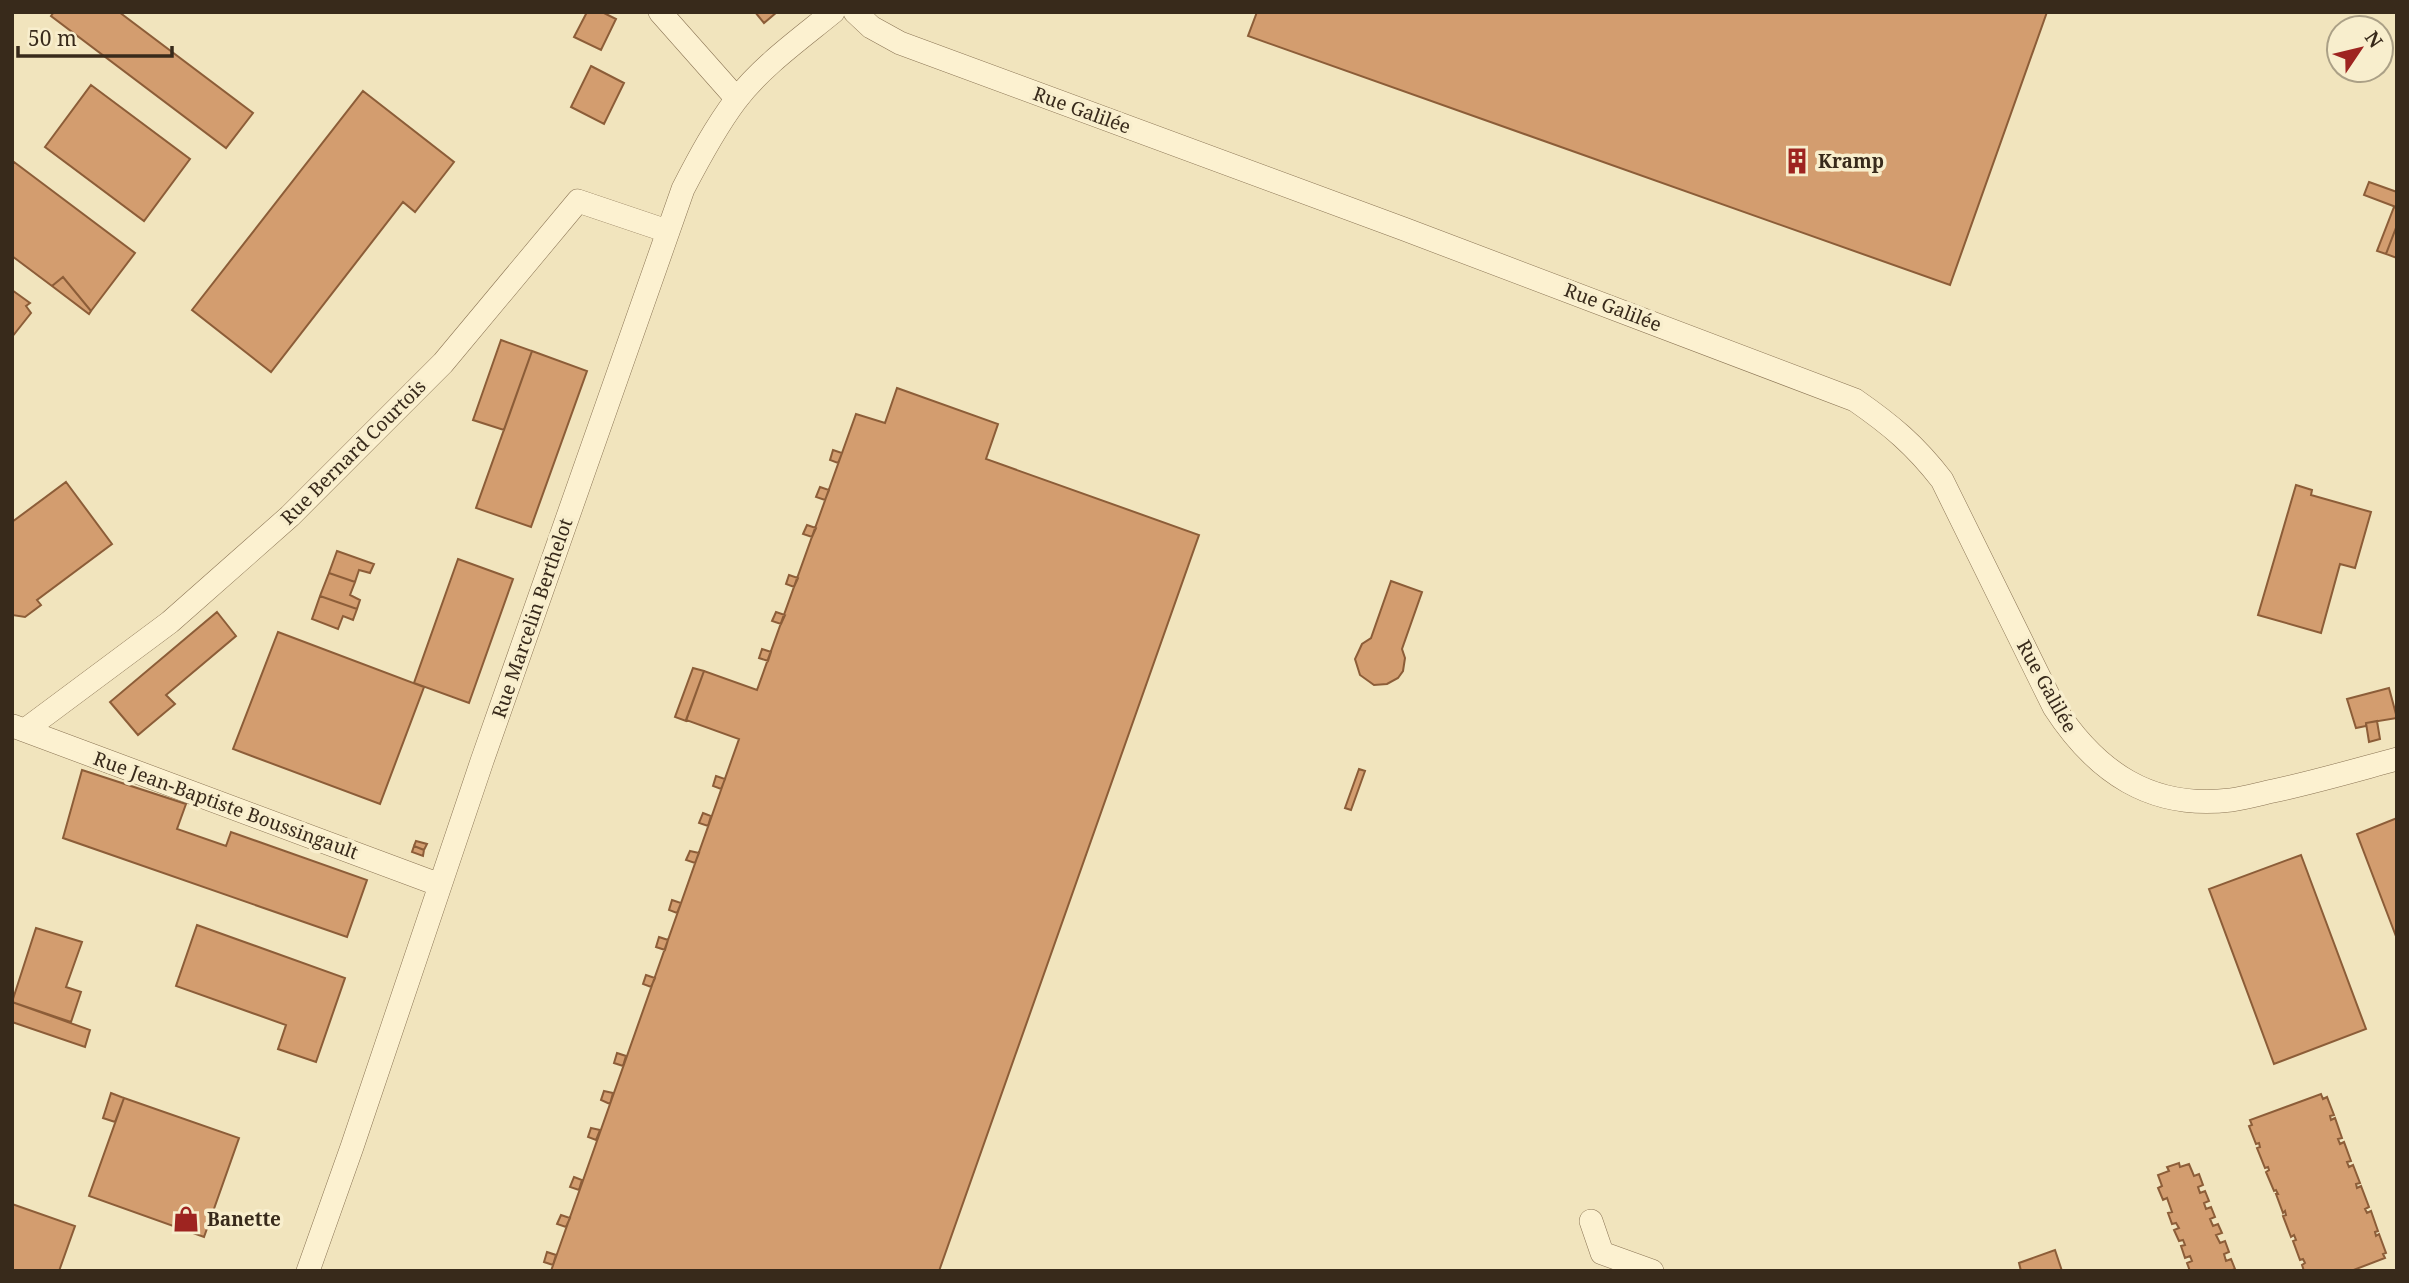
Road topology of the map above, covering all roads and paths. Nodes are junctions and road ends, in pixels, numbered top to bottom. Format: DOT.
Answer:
graph roads {
  1 [pos="660,12"];
  2 [pos="833,12"];
  3 [pos="855,12"];
  4 [pos="737,99"];
  5 [pos="667,231"];
  6 [pos="18,728"];
  7 [pos="2397,759"];
  8 [pos="440,885"];
  9 [pos="1591,1221"];
  10 [pos="308,1271"];
  11 [pos="1652,1271"];
  1 -- 4 [label="street"];
  2 -- 4 [label="street, Rue Marcelin Berthelot"];
  3 -- 7 [label="street, Rue Galilée"];
  4 -- 5 [label="street, Rue Marcelin Berthelot"];
  5 -- 6 [label="street, Rue Bernard Courtois"];
  5 -- 8 [label="street, Rue Marcelin Berthelot"];
  6 -- 8 [label="street, Rue Jean-Baptiste Boussingault"];
  8 -- 10 [label="street, Rue Marcelin Berthelot"];
  9 -- 11 [label="street"];
}
